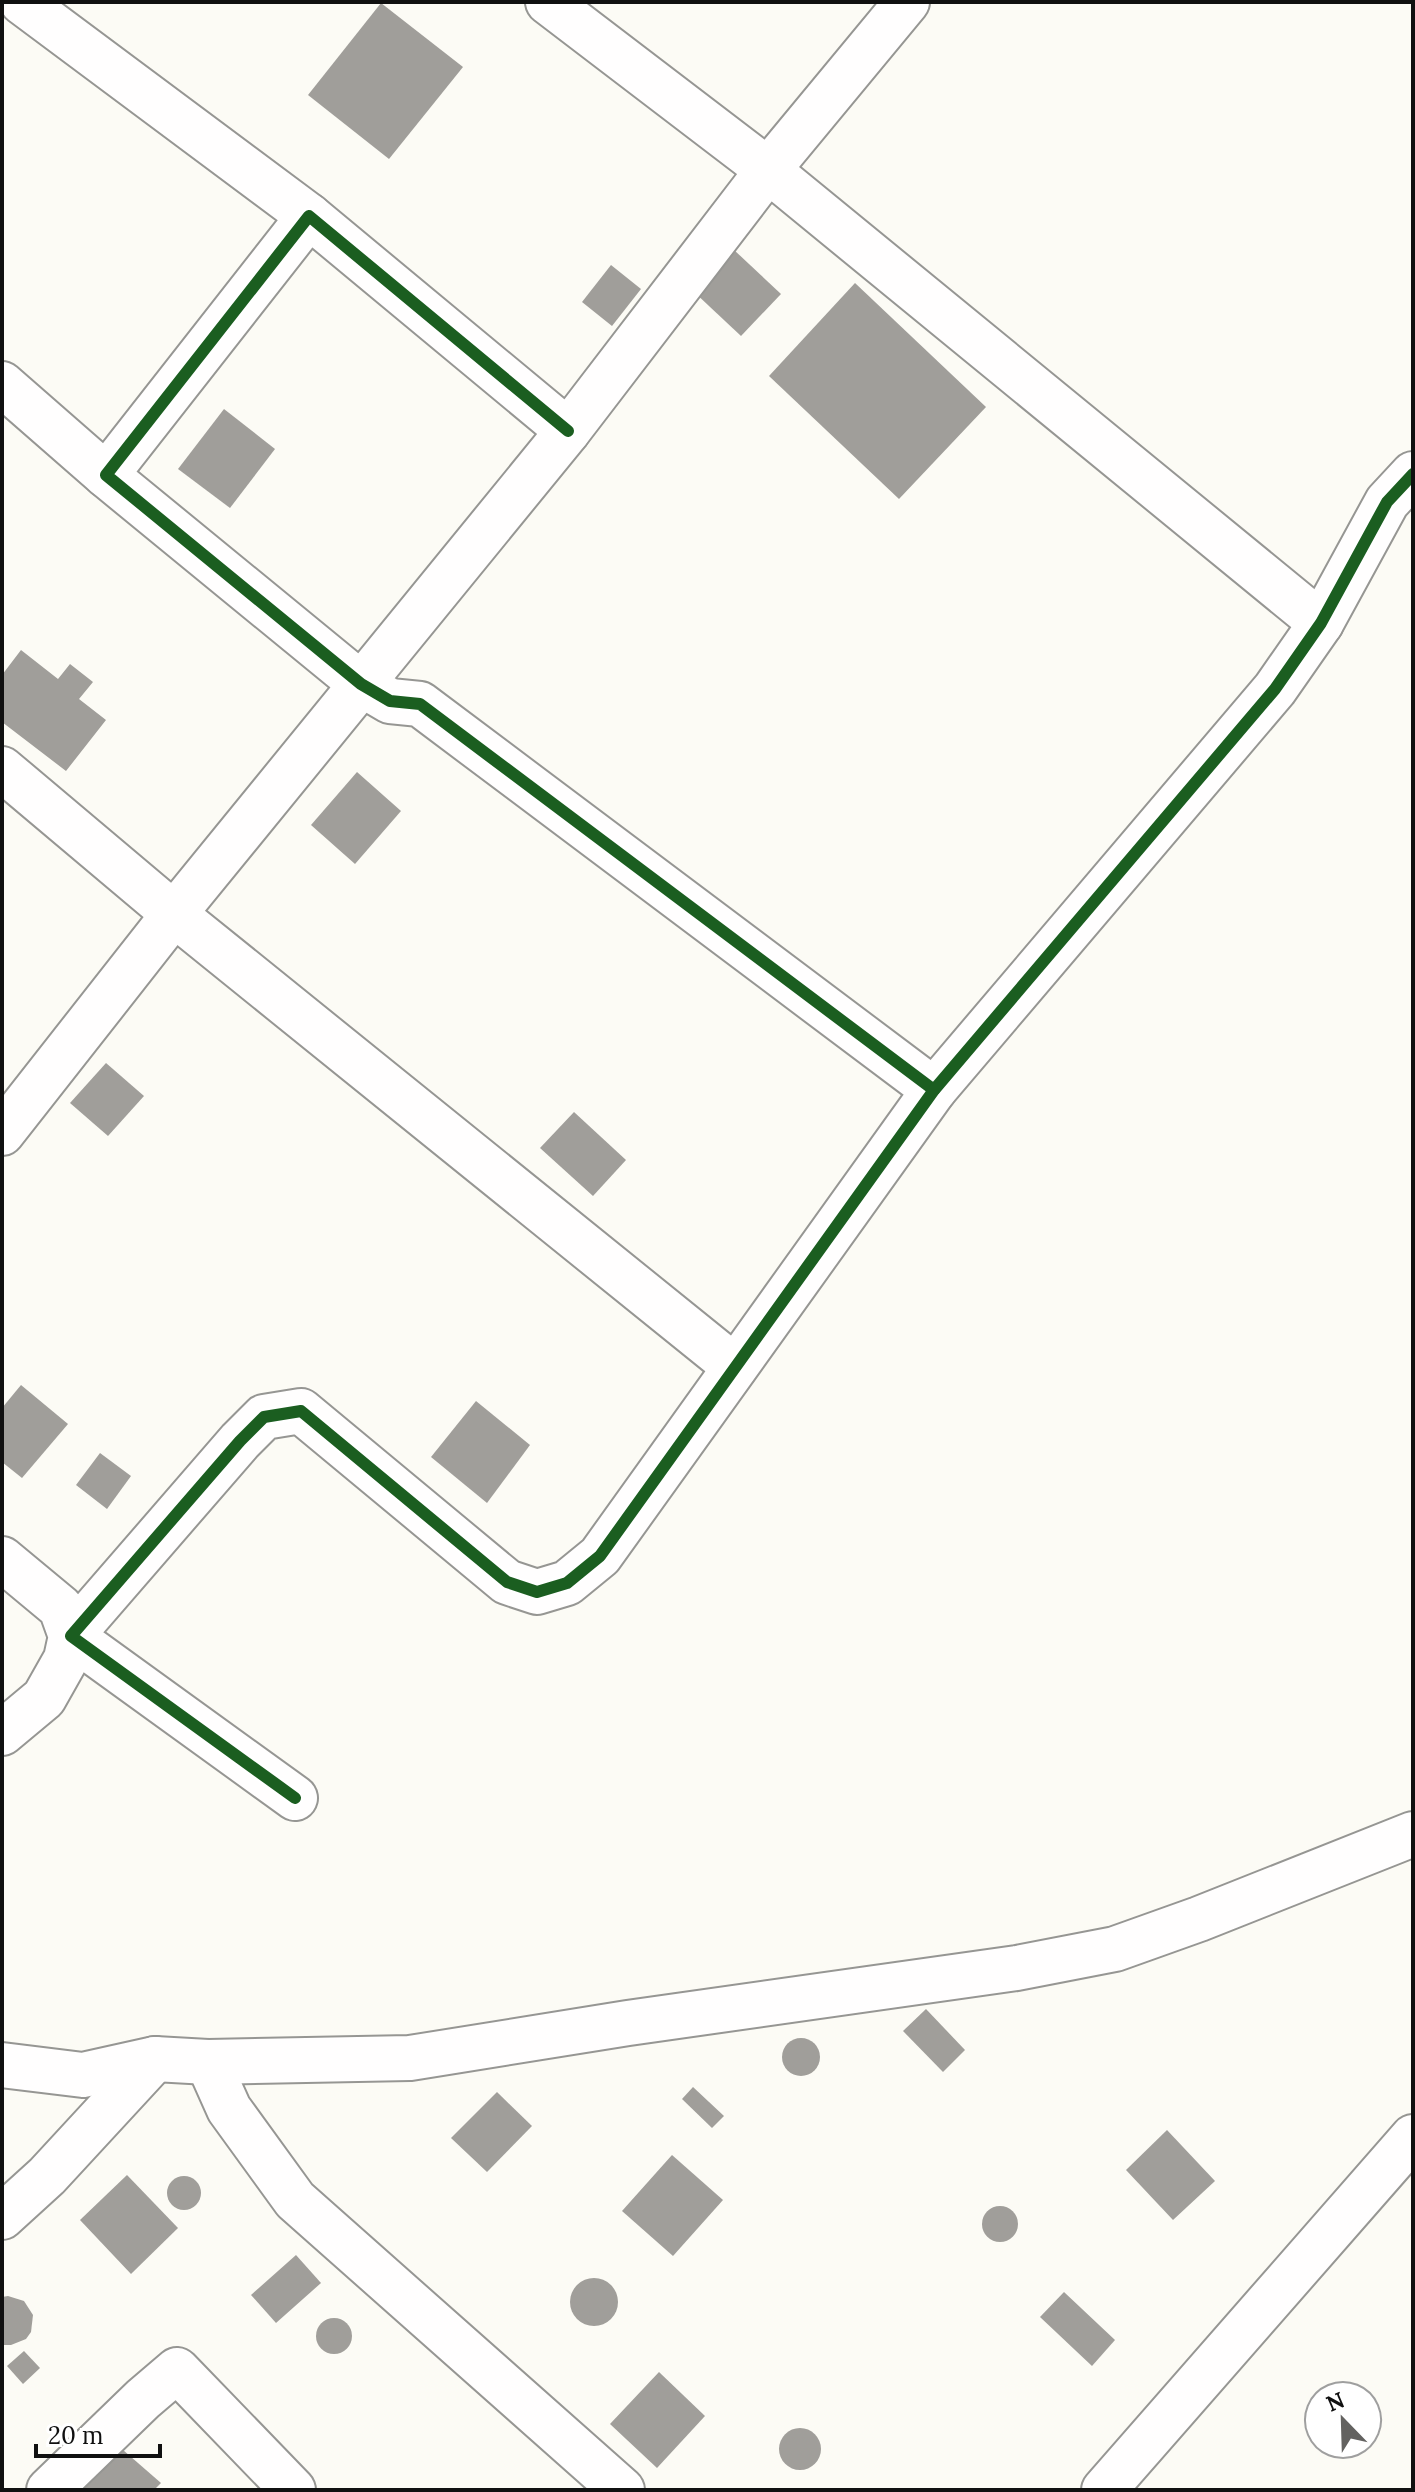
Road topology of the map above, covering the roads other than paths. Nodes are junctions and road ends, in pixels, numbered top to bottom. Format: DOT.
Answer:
graph roads {
  1 [pos="22,2"];
  2 [pos="548,2"];
  3 [pos="907,2"];
  4 [pos="768,170"];
  5 [pos="309,216"];
  6 [pos="2,384"];
  7 [pos="568,431"];
  8 [pos="1413,474"];
  9 [pos="106,475"];
  10 [pos="1321,623"];
  11 [pos="361,684"];
  12 [pos="2,769"];
  13 [pos="174,914"];
  14 [pos="934,1090"];
  15 [pos="2,1133"];
  16 [pos="735,1367"];
  17 [pos="2,1559"];
  18 [pos="71,1636"];
  19 [pos="2,1733"];
  20 [pos="295,1798"];
  21 [pos="1413,1834"];
  22 [pos="155,2059"];
  23 [pos="208,2062"];
  24 [pos="2,2065"];
  25 [pos="1413,2137"];
  26 [pos="2,2217"];
  27 [pos="49,2490"];
  28 [pos="293,2490"];
  29 [pos="622,2490"];
  30 [pos="1104,2490"];
  1 -- 5 [label="street"];
  2 -- 4 [label="street"];
  3 -- 4 [label="street"];
  4 -- 7 [label="street"];
  4 -- 10 [label="street"];
  5 -- 7 [label="street"];
  5 -- 9 [label="street"];
  6 -- 9 [label="street"];
  7 -- 11 [label="street"];
  8 -- 10 [label="street"];
  9 -- 11 [label="street"];
  10 -- 14 [label="street"];
  11 -- 13 [label="street"];
  11 -- 14 [label="street"];
  12 -- 13 [label="street"];
  13 -- 15 [label="street"];
  13 -- 16 [label="street"];
  14 -- 16 [label="street"];
  16 -- 18 [label="street"];
  17 -- 18 [label="street"];
  18 -- 19 [label="street"];
  18 -- 20 [label="street"];
  21 -- 23 [label="street"];
  22 -- 23 [label="street"];
  22 -- 24 [label="street"];
  22 -- 26 [label="street"];
  23 -- 29 [label="street"];
  25 -- 30 [label="street"];
  27 -- 28 [label="street"];
}
